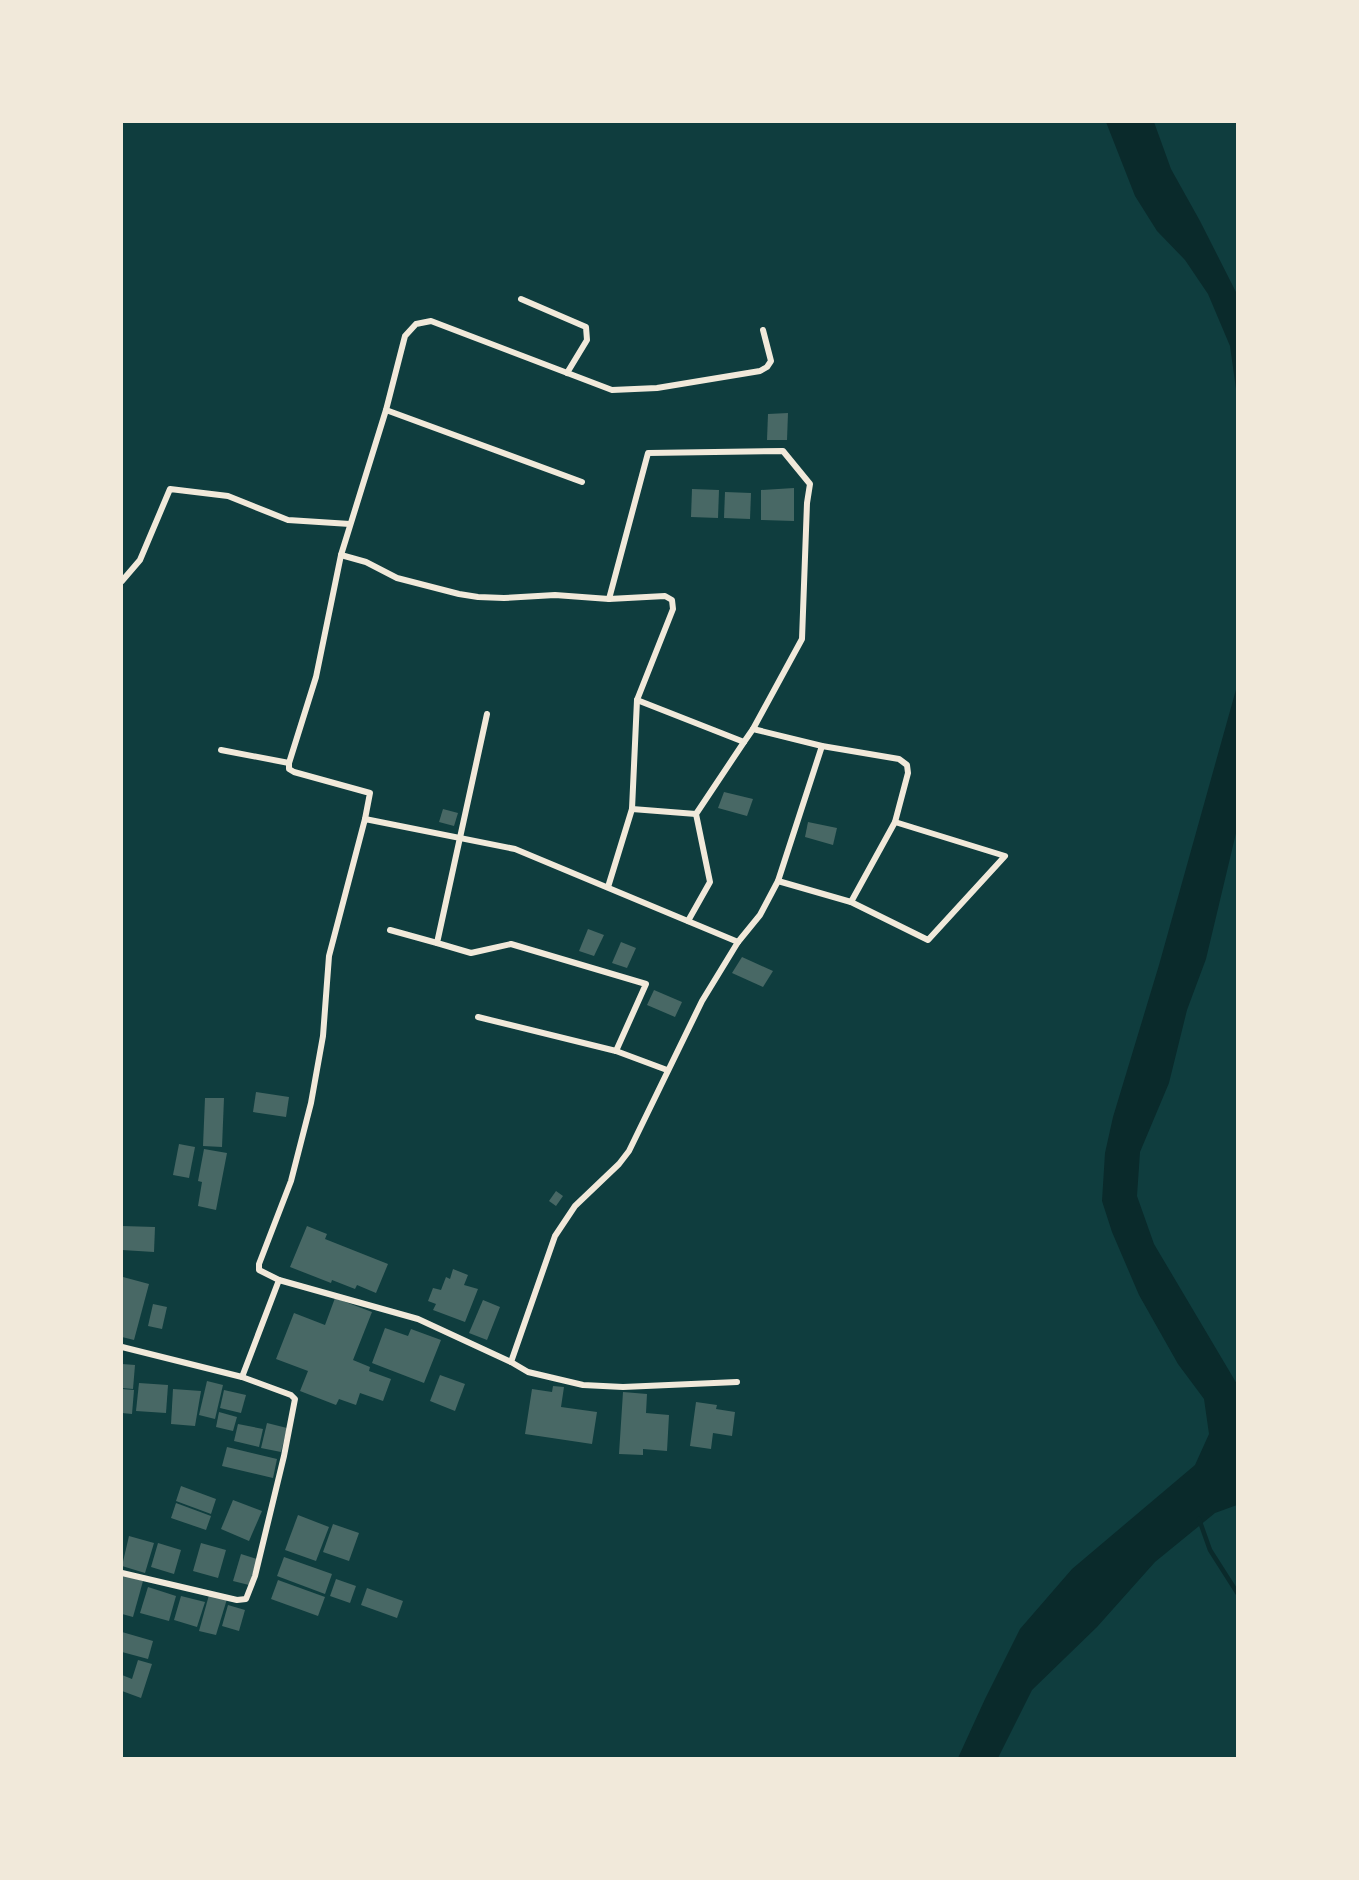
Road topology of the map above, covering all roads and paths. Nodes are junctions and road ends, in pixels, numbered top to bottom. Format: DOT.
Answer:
graph roads {
  1 [pos="521,299"];
  2 [pos="764,330"];
  3 [pos="567,373"];
  4 [pos="386,410"];
  5 [pos="582,482"];
  6 [pos="350,524"];
  7 [pos="341,555"];
  8 [pos="122,581"];
  9 [pos="609,599"];
  10 [pos="637,700"];
  11 [pos="487,714"];
  12 [pos="753,729"];
  13 [pos="744,742"];
  14 [pos="822,746"];
  15 [pos="221,750"];
  16 [pos="289,764"];
  17 [pos="632,809"];
  18 [pos="696,814"];
  19 [pos="365,819"];
  20 [pos="895,822"];
  21 [pos="460,838"];
  22 [pos="778,881"];
  23 [pos="608,888"];
  24 [pos="851,902"];
  25 [pos="688,921"];
  26 [pos="390,930"];
  27 [pos="738,942"];
  28 [pos="437,943"];
  29 [pos="478,1017"];
  30 [pos="616,1051"];
  31 [pos="667,1070"];
  32 [pos="279,1280"];
  33 [pos="122,1347"];
  34 [pos="511,1362"];
  35 [pos="242,1377"];
  36 [pos="737,1382"];
  37 [pos="122,1572"];
  1 -- 3 [label="street"];
  2 -- 3 [label="street"];
  3 -- 4 [label="street"];
  4 -- 5 [label="street"];
  4 -- 6 [label="street"];
  6 -- 7 [label="street"];
  6 -- 8 [label="street"];
  7 -- 9 [label="street"];
  7 -- 16 [label="street"];
  9 -- 10 [label="street"];
  9 -- 12 [label="street"];
  10 -- 13 [label="street"];
  10 -- 17 [label="street"];
  11 -- 21 [label="street"];
  12 -- 13 [label="street"];
  12 -- 14 [label="street"];
  13 -- 18 [label="street"];
  14 -- 20 [label="street"];
  14 -- 22 [label="street"];
  15 -- 16 [label="street"];
  16 -- 19 [label="street"];
  17 -- 18 [label="street"];
  17 -- 23 [label="street"];
  18 -- 25 [label="street"];
  19 -- 21 [label="street"];
  19 -- 32 [label="street"];
  20 -- 24 [label="street"];
  20 -- 24 [label="street"];
  21 -- 23 [label="street"];
  21 -- 28 [label="street"];
  22 -- 24 [label="street"];
  22 -- 27 [label="street"];
  23 -- 25 [label="street"];
  25 -- 27 [label="street"];
  26 -- 28 [label="street"];
  27 -- 31 [label="street"];
  28 -- 30 [label="street"];
  29 -- 30 [label="street"];
  30 -- 31 [label="street"];
  31 -- 34 [label="street"];
  32 -- 34 [label="street"];
  32 -- 35 [label="street"];
  33 -- 35 [label="street"];
  34 -- 36 [label="street"];
  35 -- 37 [label="street"];
}
